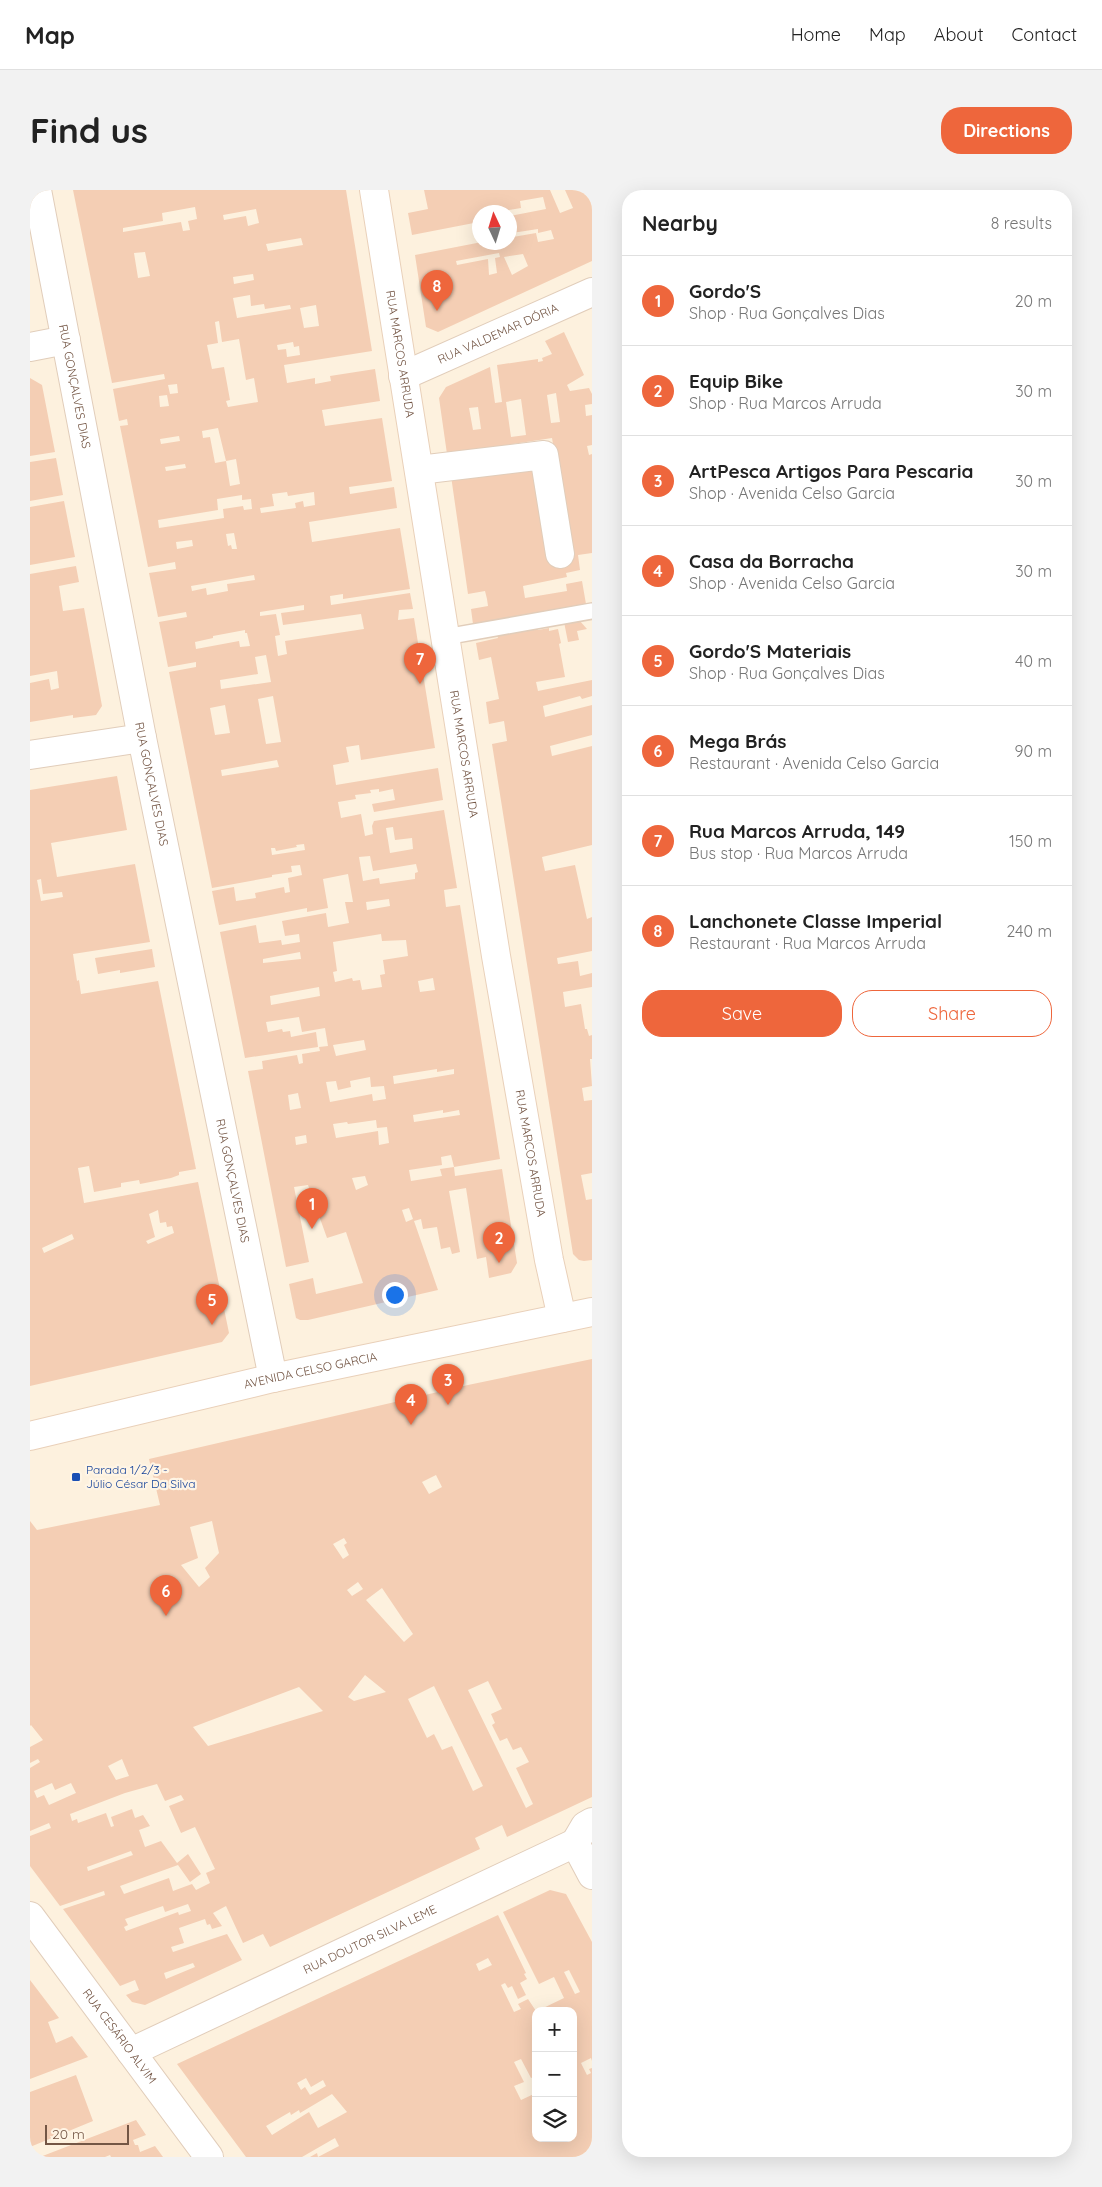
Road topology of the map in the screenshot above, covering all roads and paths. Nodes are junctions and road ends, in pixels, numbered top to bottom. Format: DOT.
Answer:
graph roads {
  1 [pos="37,190"];
  2 [pos="374,190"];
  3 [pos="592,292"];
  4 [pos="66,340"];
  5 [pos="30,347"];
  6 [pos="403,376"];
  7 [pos="419,470"];
  8 [pos="560,554"];
  9 [pos="592,611"];
  10 [pos="445,637"];
  11 [pos="142,738"];
  12 [pos="30,755"];
  13 [pos="592,1312"];
  14 [pos="562,1318"];
  15 [pos="273,1378"];
  16 [pos="30,1436"];
  17 [pos="592,1822"];
  18 [pos="575,1843"];
  19 [pos="592,1875"];
  20 [pos="30,1916"];
  21 [pos="131,2052"];
  22 [pos="209,2157"];
  1 -- 4 [label="street, RUA GONÇALVES DIAS"];
  2 -- 6 [label="street, RUA MARCOS ARRUDA"];
  3 -- 6 [label="street, RUA VALDEMAR DÓRIA"];
  4 -- 5 [label="street"];
  4 -- 11 [label="street, RUA GONÇALVES DIAS"];
  6 -- 7 [label="street, RUA MARCOS ARRUDA"];
  7 -- 8 [label="street"];
  7 -- 10 [label="street, RUA MARCOS ARRUDA"];
  9 -- 10 [label="lane"];
  10 -- 14 [label="street, RUA MARCOS ARRUDA"];
  11 -- 12 [label="street"];
  11 -- 15 [label="street, RUA GONÇALVES DIAS"];
  13 -- 14 [label="street, AVENIDA CELSO GARCIA"];
  14 -- 15 [label="street, AVENIDA CELSO GARCIA"];
  15 -- 16 [label="street, AVENIDA CELSO GARCIA"];
  17 -- 18 [label="street"];
  18 -- 19 [label="street"];
  18 -- 21 [label="street, RUA DOUTOR SILVA LEME"];
  20 -- 21 [label="street, RUA CESÁRIO ALVIM"];
  21 -- 22 [label="street, RUA CESÁRIO ALVIM"];
}
